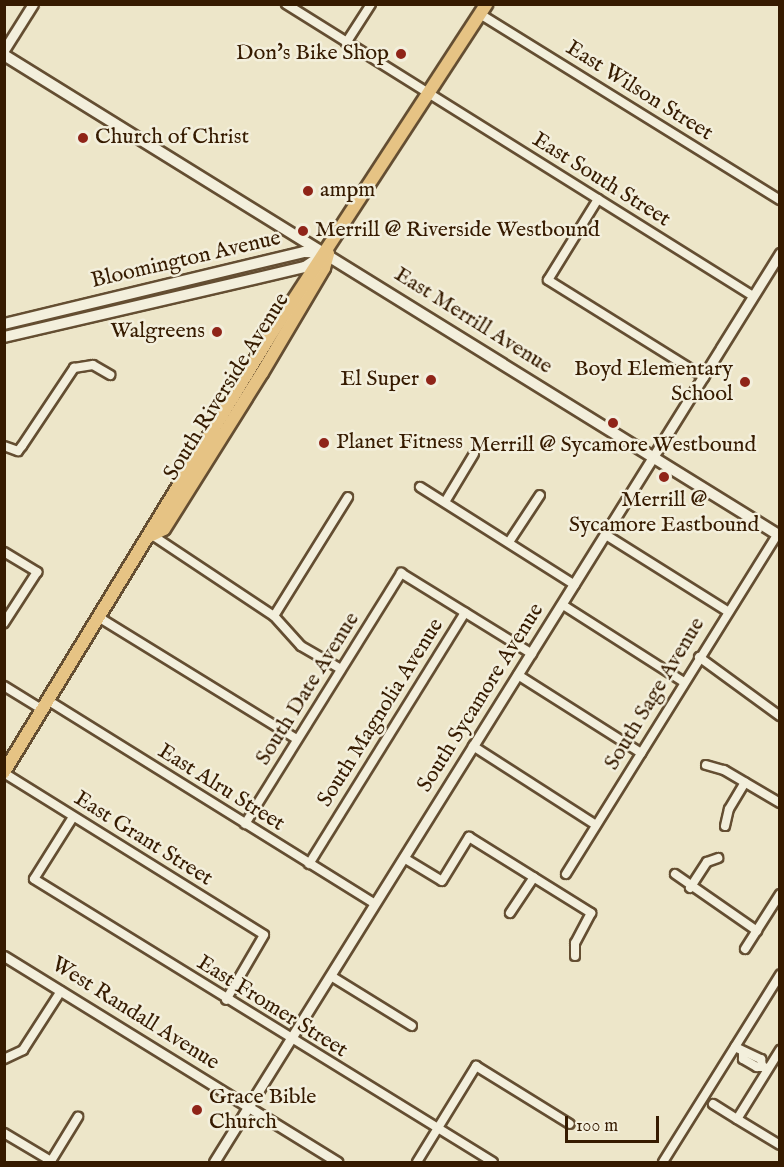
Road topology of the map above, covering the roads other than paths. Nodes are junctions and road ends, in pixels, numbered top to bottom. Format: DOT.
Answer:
graph roads {
  1 [pos="33,4"];
  2 [pos="286,4"];
  3 [pos="371,4"];
  4 [pos="483,9"];
  5 [pos="346,43"];
  6 [pos="4,53"];
  7 [pos="429,95"];
  8 [pos="598,199"];
  9 [pos="780,200"];
  10 [pos="328,253"];
  11 [pos="779,254"];
  12 [pos="283,272"];
  13 [pos="304,284"];
  14 [pos="753,296"];
  15 [pos="4,324"];
  16 [pos="4,337"];
  17 [pos="110,375"];
  18 [pos="704,377"];
  19 [pos="4,446"];
  20 [pos="474,454"];
  21 [pos="654,458"];
  22 [pos="420,487"];
  23 [pos="540,495"];
  24 [pos="348,497"];
  25 [pos="444,502"];
  26 [pos="152,535"];
  27 [pos="606,535"];
  28 [pos="778,536"];
  29 [pos="509,542"];
  30 [pos="4,552"];
  31 [pos="575,585"];
  32 [pos="563,605"];
  33 [pos="727,611"];
  34 [pos="465,612"];
  35 [pos="274,616"];
  36 [pos="100,618"];
  37 [pos="4,623"];
  38 [pos="532,654"];
  39 [pos="699,657"];
  40 [pos="341,669"];
  41 [pos="518,675"];
  42 [pos="684,682"];
  43 [pos="4,686"];
  44 [pos="46,705"];
  45 [pos="780,716"];
  46 [pos="297,739"];
  47 [pos="473,746"];
  48 [pos="641,753"];
  49 [pos="706,765"];
  50 [pos="4,773"];
  51 [pos="745,782"];
  52 [pos="780,791"];
  53 [pos="777,802"];
  54 [pos="73,817"];
  55 [pos="245,824"];
  56 [pos="597,825"];
  57 [pos="725,826"];
  58 [pos="404,858"];
  59 [pos="717,858"];
  60 [pos="309,864"];
  61 [pos="566,874"];
  62 [pos="675,874"];
  63 [pos="534,877"];
  64 [pos="690,888"];
  65 [pos="780,894"];
  66 [pos="375,904"];
  67 [pos="510,913"];
  68 [pos="757,931"];
  69 [pos="745,949"];
  70 [pos="4,956"];
  71 [pos="576,956"];
  72 [pos="780,975"];
  73 [pos="331,976"];
  74 [pos="61,991"];
  75 [pos="226,1000"];
  76 [pos="412,1026"];
  77 [pos="290,1040"];
  78 [pos="735,1047"];
  79 [pos="780,1050"];
  80 [pos="4,1059"];
  81 [pos="765,1067"];
  82 [pos="713,1104"];
  83 [pos="248,1107"];
  84 [pos="78,1117"];
  85 [pos="737,1119"];
  86 [pos="570,1124"];
  87 [pos="438,1128"];
  88 [pos="4,1133"];
  89 [pos="780,1145"];
  90 [pos="214,1162"];
  91 [pos="337,1162"];
  92 [pos="417,1162"];
  93 [pos="493,1162"];
  94 [pos="663,1162"];
  1 -- 6 [label="street"];
  2 -- 5 [label="street, East South Street"];
  3 -- 5 [label="street"];
  4 -- 7 [label="main road, South Riverside Avenue"];
  4 -- 9 [label="street, East Wilson Street"];
  5 -- 7 [label="street, East South Street"];
  6 -- 10 [label="main road, East Merrill Avenue"];
  7 -- 8 [label="street, East South Street"];
  7 -- 10 [label="main road, South Riverside Avenue"];
  8 -- 14 [label="street, East South Street"];
  8 -- 18 [label="street"];
  10 -- 12 [label="main road, Bloomington Avenue"];
  10 -- 13 [label="main road, South Riverside Avenue"];
  10 -- 15 [label="main road, Bloomington Avenue"];
  10 -- 21 [label="main road, East Merrill Avenue"];
  10 -- 26 [label="main road, South Riverside Avenue"];
  11 -- 14 [label="street, South Sycamore Avenue"];
  12 -- 13 [label="main road, Bloomington Avenue"];
  12 -- 16 [label="main road, Bloomington Avenue"];
  13 -- 26 [label="main road, South Riverside Avenue"];
  14 -- 18 [label="street, South Sycamore Avenue"];
  17 -- 19 [label="street"];
  18 -- 21 [label="street, South Sycamore Avenue"];
  20 -- 25 [label="street"];
  21 -- 27 [label="street, South Sycamore Avenue"];
  21 -- 28 [label="main road, East Merrill Avenue"];
  22 -- 25 [label="street"];
  23 -- 29 [label="street"];
  24 -- 35 [label="street"];
  25 -- 29 [label="street"];
  26 -- 35 [label="street"];
  26 -- 36 [label="main road, South Riverside Avenue"];
  27 -- 31 [label="street, South Sycamore Avenue"];
  27 -- 33 [label="street"];
  28 -- 33 [label="street, South Sage Avenue"];
  29 -- 31 [label="street"];
  30 -- 37 [label="street"];
  31 -- 32 [label="street, South Sycamore Avenue"];
  32 -- 38 [label="street, South Sycamore Avenue"];
  32 -- 42 [label="street"];
  33 -- 39 [label="street, South Sage Avenue"];
  34 -- 38 [label="street"];
  34 -- 40 [label="street, South Date Avenue"];
  34 -- 60 [label="street, South Magnolia Avenue"];
  35 -- 40 [label="street"];
  36 -- 44 [label="main road, South Riverside Avenue"];
  36 -- 46 [label="street"];
  38 -- 41 [label="street, South Sycamore Avenue"];
  39 -- 42 [label="street, South Sage Avenue"];
  39 -- 45 [label="street"];
  40 -- 46 [label="street, South Date Avenue"];
  41 -- 47 [label="street, South Sycamore Avenue"];
  41 -- 48 [label="street"];
  42 -- 48 [label="street, South Sage Avenue"];
  43 -- 44 [label="street, East Alru Street"];
  44 -- 50 [label="main road, South Riverside Avenue"];
  44 -- 55 [label="street, East Alru Street"];
  46 -- 55 [label="street, South Date Avenue"];
  47 -- 56 [label="street"];
  47 -- 58 [label="street, South Sycamore Avenue"];
  48 -- 56 [label="street, South Sage Avenue"];
  49 -- 51 [label="street"];
  50 -- 54 [label="street, East Grant Street"];
  51 -- 53 [label="street"];
  51 -- 57 [label="street"];
  52 -- 53 [label="street"];
  54 -- 75 [label="street, East Grant Street"];
  54 -- 75 [label="street, East Fromer Street"];
  55 -- 60 [label="street, East Alru Street"];
  56 -- 61 [label="street, South Sage Avenue"];
  58 -- 63 [label="street"];
  58 -- 66 [label="street, South Sycamore Avenue"];
  59 -- 64 [label="street"];
  60 -- 66 [label="street, East Alru Street"];
  62 -- 64 [label="street"];
  63 -- 67 [label="street"];
  63 -- 71 [label="street"];
  64 -- 68 [label="street"];
  65 -- 68 [label="street"];
  66 -- 73 [label="street, South Sycamore Avenue"];
  68 -- 69 [label="street"];
  70 -- 74 [label="street, West Randall Avenue"];
  72 -- 78 [label="street"];
  73 -- 76 [label="street"];
  73 -- 77 [label="street, South Sycamore Avenue"];
  74 -- 80 [label="street"];
  74 -- 83 [label="street, West Randall Avenue"];
  75 -- 77 [label="street, East Fromer Street"];
  77 -- 83 [label="street, South Sycamore Avenue"];
  77 -- 87 [label="street, East Fromer Street"];
  78 -- 81 [label="street"];
  78 -- 94 [label="street"];
  79 -- 81 [label="street"];
  81 -- 85 [label="street"];
  82 -- 85 [label="street"];
  83 -- 90 [label="street, South Sycamore Avenue"];
  83 -- 91 [label="street, West Randall Avenue"];
  84 -- 88 [label="street"];
  85 -- 89 [label="street"];
  86 -- 87 [label="street"];
  87 -- 92 [label="street"];
  87 -- 93 [label="street, East Fromer Street"];
}
